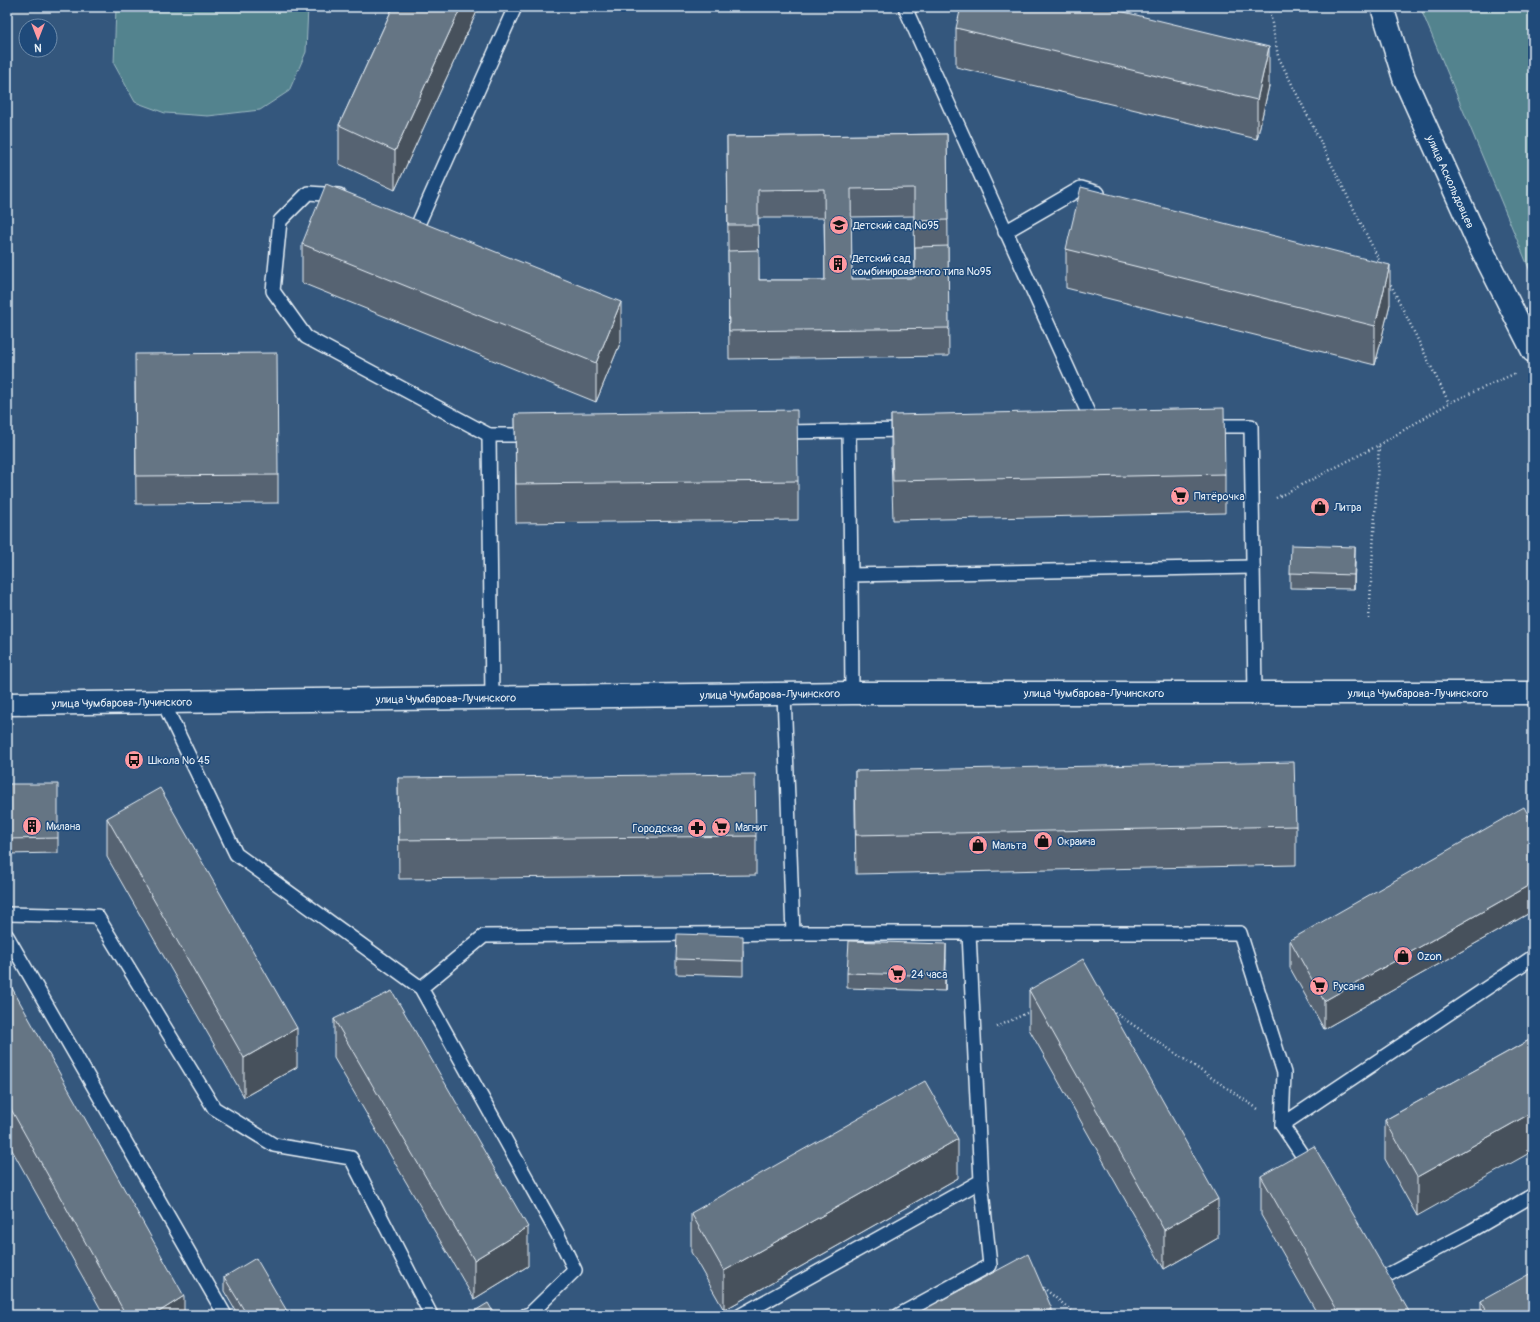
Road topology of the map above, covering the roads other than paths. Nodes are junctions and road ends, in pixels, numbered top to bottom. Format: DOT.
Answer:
graph roads {
  1 [pos="515,7"];
  2 [pos="911,7"];
  3 [pos="1382,7"];
  4 [pos="1110,197"];
  5 [pos="353,202"];
  6 [pos="401,224"];
  7 [pos="415,231"];
  8 [pos="1005,232"];
  9 [pos="429,237"];
  10 [pos="1533,351"];
  11 [pos="1196,426"];
  12 [pos="1079,428"];
  13 [pos="1094,428"];
  14 [pos="1110,428"];
  15 [pos="920,430"];
  16 [pos="849,431"];
  17 [pos="769,432"];
  18 [pos="489,435"];
  19 [pos="545,435"];
  20 [pos="1253,567"];
  21 [pos="851,575"];
  22 [pos="852,693"];
  23 [pos="784,694"];
  24 [pos="1255,694"];
  25 [pos="1533,694"];
  26 [pos="492,698"];
  27 [pos="162,702"];
  28 [pos="7,704"];
  29 [pos="7,914"];
  30 [pos="969,932"];
  31 [pos="793,933"];
  32 [pos="7,936"];
  33 [pos="1533,957"];
  34 [pos="422,988"];
  35 [pos="1282,1125"];
  36 [pos="1317,1178"];
  37 [pos="981,1181"];
  38 [pos="1533,1195"];
  39 [pos="1374,1265"];
  40 [pos="1382,1278"];
  41 [pos="1390,1291"];
  42 [pos="225,1315"];
  43 [pos="431,1315"];
  44 [pos="529,1315"];
  45 [pos="741,1315"];
  46 [pos="899,1315"];
  1 -- 7 [label="lane"];
  2 -- 8 [label="lane"];
  3 -- 10 [label="street, улица Аскольдовцев"];
  4 -- 8 [label="lane"];
  5 -- 18 [label="lane"];
  6 -- 7 [label="lane"];
  7 -- 9 [label="lane"];
  8 -- 13 [label="lane"];
  11 -- 20 [label="lane"];
  12 -- 13 [label="lane"];
  13 -- 14 [label="lane"];
  15 -- 16 [label="lane"];
  16 -- 17 [label="lane"];
  16 -- 21 [label="lane"];
  18 -- 19 [label="lane"];
  18 -- 26 [label="lane"];
  20 -- 21 [label="lane"];
  20 -- 24 [label="lane"];
  21 -- 22 [label="lane"];
  22 -- 23 [label="street, улица Чумбарова-Лучинского"];
  22 -- 24 [label="street, улица Чумбарова-Лучинского"];
  23 -- 26 [label="street, улица Чумбарова-Лучинского"];
  23 -- 31 [label="lane"];
  24 -- 25 [label="street, улица Чумбарова-Лучинского"];
  26 -- 27 [label="street, улица Чумбарова-Лучинского"];
  27 -- 28 [label="street, улица Чумбарова-Лучинского"];
  27 -- 34 [label="lane"];
  29 -- 43 [label="lane"];
  30 -- 31 [label="lane"];
  30 -- 35 [label="lane"];
  30 -- 37 [label="lane"];
  31 -- 34 [label="lane"];
  32 -- 42 [label="lane"];
  33 -- 35 [label="lane"];
  34 -- 44 [label="lane"];
  35 -- 36 [label="lane"];
  37 -- 45 [label="lane"];
  37 -- 46 [label="lane"];
  38 -- 40 [label="lane"];
  39 -- 40 [label="lane"];
  40 -- 41 [label="lane"];
}
